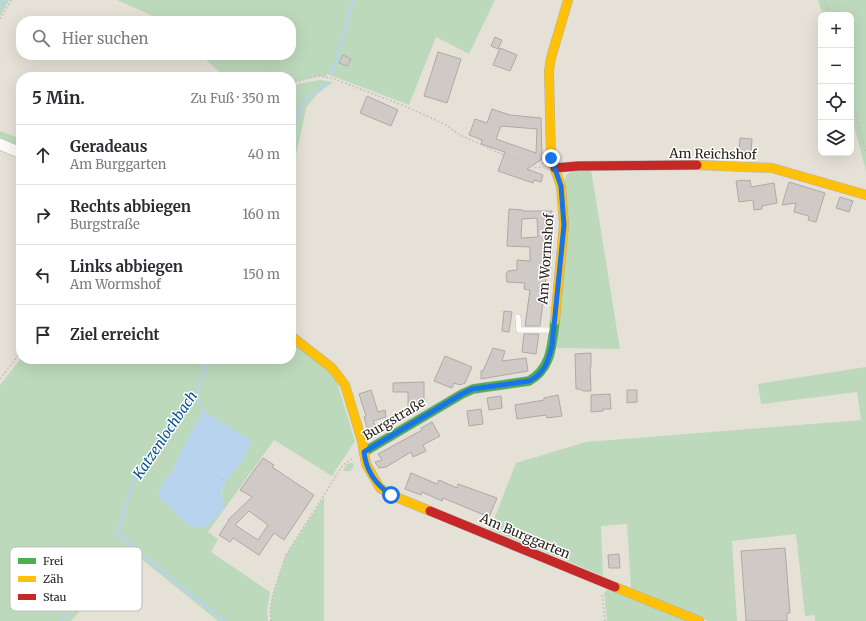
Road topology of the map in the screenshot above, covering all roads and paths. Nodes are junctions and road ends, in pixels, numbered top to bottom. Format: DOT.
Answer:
graph roads {
  1 [pos="11,0"];
  2 [pos="568,0"];
  3 [pos="825,0"];
  4 [pos="828,12"];
  5 [pos="0,18"];
  6 [pos="296,83"];
  7 [pos="854,107"];
  8 [pos="0,144"];
  9 [pos="16,151"];
  10 [pos="866,153"];
  11 [pos="555,168"];
  12 [pos="866,195"];
  13 [pos="518,317"];
  14 [pos="554,330"];
  15 [pos="296,340"];
  16 [pos="550,355"];
  17 [pos="16,358"];
  18 [pos="0,379"];
  19 [pos="364,452"];
  20 [pos="222,479"];
  21 [pos="230,484"];
  22 [pos="600,582"];
  23 [pos="270,621"];
  24 [pos="605,621"];
  25 [pos="698,621"];
  1 -- 5 [label="path"];
  2 -- 11 [label="street, Am Wormshof"];
  3 -- 4 [label="path"];
  6 -- 11 [label="path"];
  7 -- 10 [label="path"];
  8 -- 9 [label="street"];
  11 -- 12 [label="street, Am Reichshof"];
  11 -- 14 [label="street, Am Wormshof"];
  13 -- 14 [label="lane"];
  14 -- 16 [label="street, Am Wormshof"];
  15 -- 19 [label="street, Am Burggarten"];
  16 -- 19 [label="street, Burgstraße"];
  17 -- 18 [label="path"];
  19 -- 22 [label="street, Am Burggarten"];
  19 -- 23 [label="path, Burgstraße"];
  20 -- 21 [label="path"];
  22 -- 24 [label="path"];
  22 -- 25 [label="street, Am Burggarten"];
}
